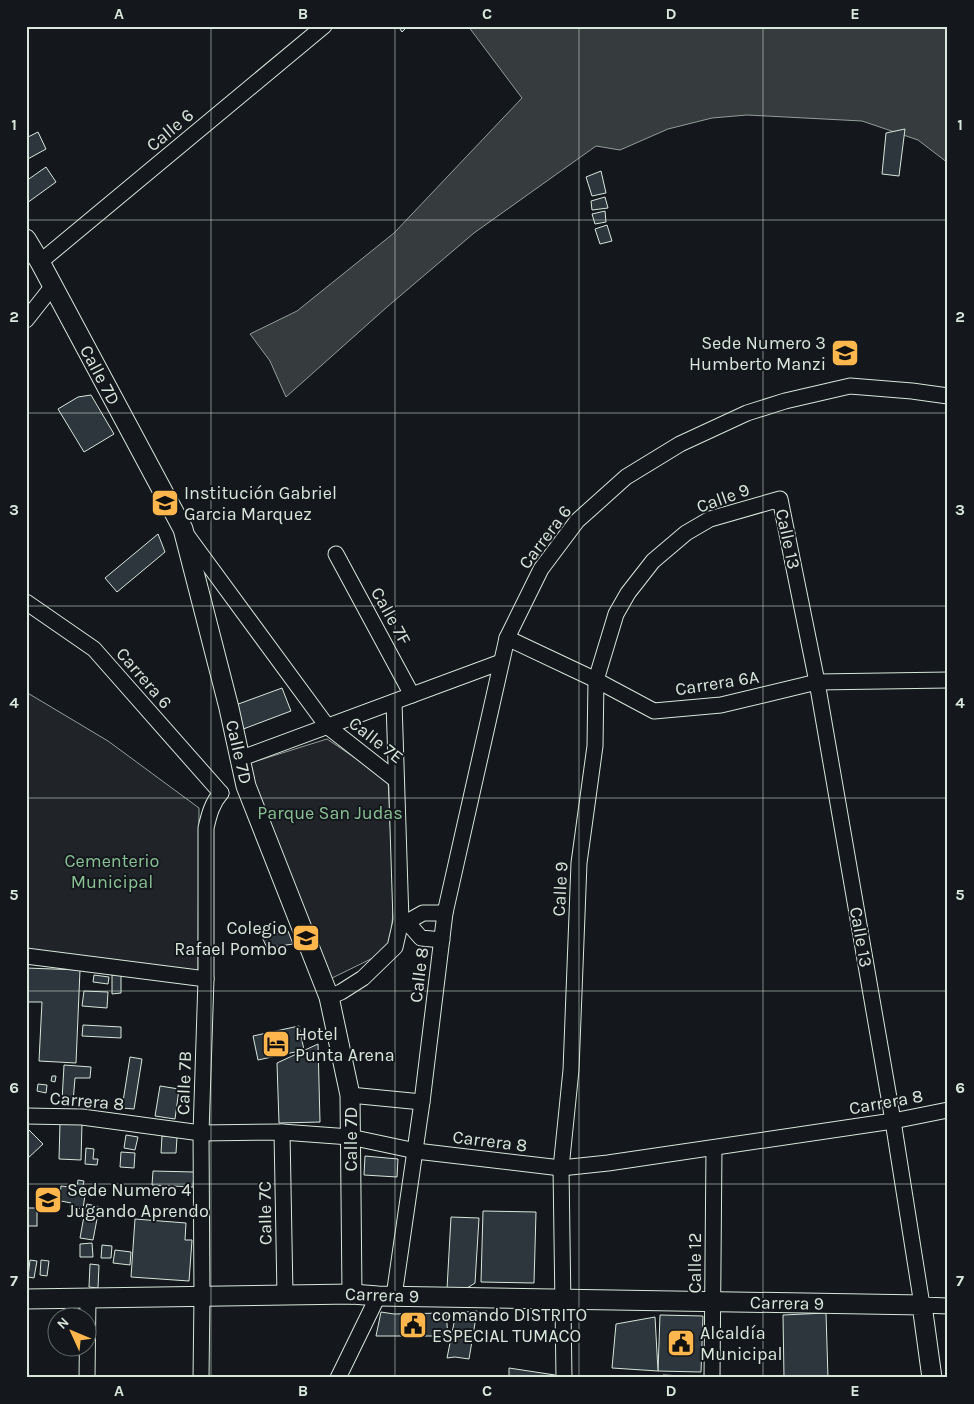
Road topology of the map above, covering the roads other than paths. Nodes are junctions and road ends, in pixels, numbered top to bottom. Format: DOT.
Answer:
graph roads {
  1 [pos="324,26"];
  2 [pos="26,239"];
  3 [pos="40,262"];
  4 [pos="52,287"];
  5 [pos="26,320"];
  6 [pos="948,396"];
  7 [pos="780,499"];
  8 [pos="183,528"];
  9 [pos="336,554"];
  10 [pos="26,602"];
  11 [pos="507,638"];
  12 [pos="501,662"];
  13 [pos="596,680"];
  14 [pos="948,680"];
  15 [pos="817,682"];
  16 [pos="412,695"];
  17 [pos="394,702"];
  18 [pos="327,726"];
  19 [pos="239,759"];
  20 [pos="396,780"];
  21 [pos="246,786"];
  22 [pos="221,793"];
  23 [pos="445,913"];
  24 [pos="404,922"];
  25 [pos="442,940"];
  26 [pos="26,956"];
  27 [pos="206,979"];
  28 [pos="329,997"];
  29 [pos="350,1095"];
  30 [pos="422,1102"];
  31 [pos="948,1110"];
  32 [pos="26,1116"];
  33 [pos="893,1121"];
  34 [pos="282,1132"];
  35 [pos="201,1133"];
  36 [pos="350,1136"];
  37 [pos="714,1148"];
  38 [pos="416,1151"];
  39 [pos="561,1168"];
  40 [pos="352,1294"];
  41 [pos="285,1295"];
  42 [pos="202,1296"];
  43 [pos="386,1296"];
  44 [pos="88,1298"];
  45 [pos="26,1299"];
  46 [pos="562,1299"];
  47 [pos="713,1302"];
  48 [pos="922,1306"];
  49 [pos="948,1306"];
  50 [pos="87,1378"];
  51 [pos="200,1378"];
  52 [pos="338,1378"];
  53 [pos="564,1378"];
  54 [pos="712,1378"];
  55 [pos="932,1378"];
  1 -- 3 [label="street, Calle 6"];
  2 -- 3 [label="main road, Calle 7D"];
  3 -- 4 [label="main road, Calle 7D"];
  4 -- 5 [label="street"];
  4 -- 8 [label="main road, Calle 7D"];
  6 -- 11 [label="street, Carrera 6"];
  7 -- 13 [label="street, Calle 9"];
  7 -- 15 [label="street, Calle 13"];
  8 -- 18 [label="street, Calle 7E"];
  8 -- 19 [label="main road, Calle 7D"];
  9 -- 16 [label="street, Calle 7F"];
  10 -- 22 [label="street, Carrera 6"];
  11 -- 12 [label="street, Carrera 6"];
  11 -- 13 [label="street, Carrera 6A"];
  12 -- 16 [label="street"];
  12 -- 23 [label="street, Calle 8"];
  13 -- 15 [label="street, Carrera 6A"];
  13 -- 39 [label="street, Calle 9"];
  14 -- 15 [label="street, Carrera 6A"];
  15 -- 33 [label="street, Calle 13"];
  16 -- 17 [label="street"];
  17 -- 18 [label="street"];
  17 -- 20 [label="street"];
  18 -- 19 [label="street"];
  18 -- 20 [label="street, Calle 7E"];
  19 -- 21 [label="main road, Calle 7D"];
  20 -- 24 [label="street, Calle 7E"];
  21 -- 22 [label="street"];
  21 -- 28 [label="main road, Calle 7D"];
  22 -- 27 [label="street, Calle 7B"];
  23 -- 24 [label="street"];
  23 -- 25 [label="street, Calle 8"];
  24 -- 25 [label="street"];
  24 -- 28 [label="street, Calle 7E"];
  25 -- 30 [label="street, Calle 8"];
  26 -- 27 [label="street"];
  27 -- 35 [label="street, Calle 7B"];
  28 -- 29 [label="main road, Calle 7D"];
  29 -- 30 [label="street"];
  29 -- 36 [label="main road, Calle 7D"];
  30 -- 38 [label="street, Calle 8"];
  31 -- 33 [label="street, Carrera 8"];
  32 -- 35 [label="street, Carrera 8"];
  33 -- 37 [label="street, Carrera 8"];
  33 -- 48 [label="street, Calle 13"];
  34 -- 35 [label="street, Carrera 8"];
  34 -- 36 [label="street, Carrera 8"];
  34 -- 41 [label="street, Calle 7C"];
  35 -- 42 [label="street, Calle 7B"];
  36 -- 38 [label="street, Carrera 8"];
  36 -- 40 [label="main road, Calle 7D"];
  37 -- 39 [label="street, Carrera 8"];
  37 -- 47 [label="street, Calle 12"];
  38 -- 39 [label="street, Carrera 8"];
  38 -- 43 [label="street, Calle 8"];
  39 -- 46 [label="street, Calle 9"];
  40 -- 41 [label="main road, Carrera 9"];
  40 -- 43 [label="main road, Carrera 9"];
  41 -- 42 [label="main road, Carrera 9"];
  42 -- 44 [label="main road, Carrera 9"];
  42 -- 51 [label="street, Calle 7B"];
  43 -- 46 [label="main road, Carrera 9"];
  43 -- 52 [label="street, Calle 8"];
  44 -- 45 [label="main road, Carrera 9"];
  44 -- 50 [label="street"];
  46 -- 47 [label="main road, Carrera 9"];
  46 -- 53 [label="street, Calle 9"];
  47 -- 48 [label="main road, Carrera 9"];
  47 -- 54 [label="street, Calle 12"];
  48 -- 49 [label="street, Carrera 9"];
  48 -- 55 [label="main road, Calle 13"];
}
